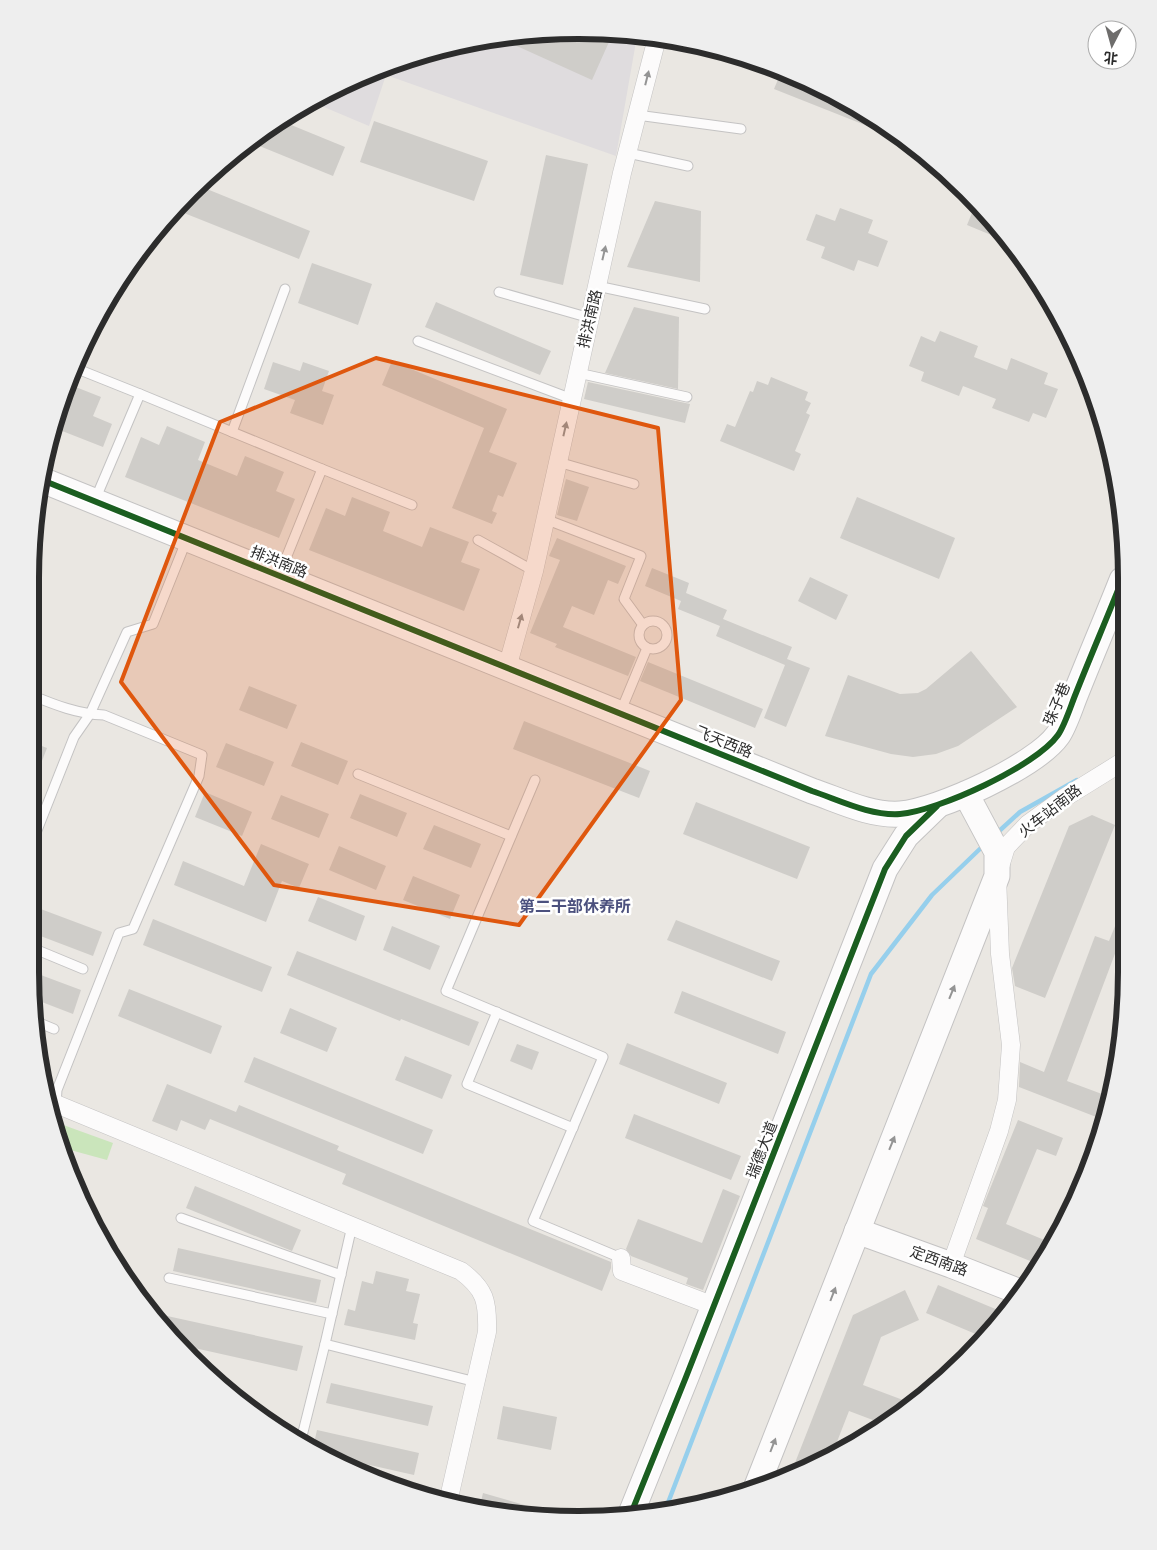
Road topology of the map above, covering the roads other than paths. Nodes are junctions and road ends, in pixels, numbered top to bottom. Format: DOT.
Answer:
graph roads {
  1 [pos="655,44"];
  2 [pos="637,115"];
  3 [pos="741,129"];
  4 [pos="628,153"];
  5 [pos="688,166"];
  6 [pos="597,286"];
  7 [pos="286,289"];
  8 [pos="499,292"];
  9 [pos="705,309"];
  10 [pos="590,318"];
  11 [pos="418,342"];
  12 [pos="81,370"];
  13 [pos="578,373"];
  14 [pos="140,394"];
  15 [pos="687,397"];
  16 [pos="572,399"];
  17 [pos="232,432"];
  18 [pos="558,462"];
  19 [pos="322,469"];
  20 [pos="47,482"];
  21 [pos="634,484"];
  22 [pos="94,501"];
  23 [pos="412,505"];
  24 [pos="545,519"];
  25 [pos="187,539"];
  26 [pos="478,540"];
  27 [pos="534,571"];
  28 [pos="279,576"];
  29 [pos="1118,590"];
  30 [pos="643,625"];
  31 [pos="647,648"];
  32 [pos="507,668"];
  33 [pos="39,698"];
  34 [pos="90,714"];
  35 [pos="620,714"];
  36 [pos="1118,764"];
  37 [pos="358,774"];
  38 [pos="535,780"];
  39 [pos="966,794"];
  40 [pos="937,806"];
  41 [pos="39,825"];
  42 [pos="511,836"];
  43 [pos="997,864"];
  44 [pos="39,951"];
  45 [pos="83,969"];
  46 [pos="497,1012"];
  47 [pos="41,1024"];
  48 [pos="54,1029"];
  49 [pos="54,1098"];
  50 [pos="56,1106"];
  51 [pos="573,1128"];
  52 [pos="181,1218"];
  53 [pos="352,1226"];
  54 [pos="857,1231"];
  55 [pos="621,1258"];
  56 [pos="951,1264"];
  57 [pos="341,1275"];
  58 [pos="169,1278"];
  59 [pos="1014,1290"];
  60 [pos="714,1306"];
  61 [pos="332,1314"];
  62 [pos="325,1344"];
  63 [pos="476,1382"];
  64 [pos="301,1434"];
  65 [pos="759,1480"];
  66 [pos="450,1495"];
  67 [pos="633,1508"];
  2 -- 1 [label="street, 排洪南路, one-way"];
  2 -- 3 [label="lane"];
  2 -- 4 [label="street, 排洪南路"];
  4 -- 5 [label="lane"];
  6 -- 4 [label="street, 排洪南路, one-way"];
  6 -- 9 [label="lane"];
  6 -- 10 [label="street, 排洪南路"];
  7 -- 17 [label="lane"];
  8 -- 10 [label="lane"];
  10 -- 13 [label="street, 排洪南路"];
  11 -- 16 [label="lane"];
  12 -- 14 [label="lane"];
  13 -- 15 [label="lane"];
  13 -- 16 [label="street, 排洪南路"];
  14 -- 17 [label="lane"];
  14 -- 22 [label="lane"];
  18 -- 16 [label="street, 排洪南路, one-way"];
  17 -- 19 [label="lane"];
  18 -- 21 [label="lane"];
  18 -- 24 [label="street, 排洪南路"];
  19 -- 23 [label="lane"];
  19 -- 28 [label="lane"];
  20 -- 22 [label="street, 排洪南路"];
  22 -- 25 [label="street, 排洪南路"];
  24 -- 27 [label="street, 排洪南路"];
  24 -- 30 [label="lane"];
  25 -- 28 [label="street, 排洪南路"];
  25 -- 34 [label="lane"];
  26 -- 27 [label="lane"];
  32 -- 27 [label="street, 排洪南路, one-way"];
  28 -- 32 [label="street, 排洪南路"];
  29 -- 39 [label="street, 珠子巷"];
  30 -- 31 [label="lane"];
  30 -- 31 [label="lane"];
  31 -- 35 [label="lane"];
  32 -- 35 [label="street, 飞天西路"];
  33 -- 34 [label="lane"];
  34 -- 41 [label="lane"];
  34 -- 49 [label="lane"];
  35 -- 40 [label="street, 飞天西路"];
  36 -- 43 [label="street, 火车站南路"];
  37 -- 42 [label="lane"];
  38 -- 42 [label="lane"];
  39 -- 40 [label="street, 珠子巷"];
  39 -- 43 [label="street"];
  40 -- 60 [label="street, 瑞德大道"];
  42 -- 46 [label="lane"];
  54 -- 43 [label="street, one-way"];
  43 -- 56 [label="street, 火车站南路"];
  44 -- 45 [label="lane"];
  46 -- 51 [label="lane"];
  46 -- 51 [label="lane"];
  47 -- 48 [label="lane"];
  50 -- 53 [label="street"];
  51 -- 55 [label="lane"];
  52 -- 57 [label="lane"];
  53 -- 57 [label="lane"];
  53 -- 63 [label="street"];
  54 -- 56 [label="street, 定西南路"];
  65 -- 54 [label="street, one-way"];
  55 -- 60 [label="street"];
  56 -- 59 [label="street, 定西南路"];
  57 -- 61 [label="lane"];
  58 -- 61 [label="lane"];
  60 -- 67 [label="street, 瑞德大道"];
  61 -- 62 [label="lane"];
  62 -- 63 [label="lane"];
  62 -- 64 [label="lane"];
  63 -- 66 [label="street"];
}
